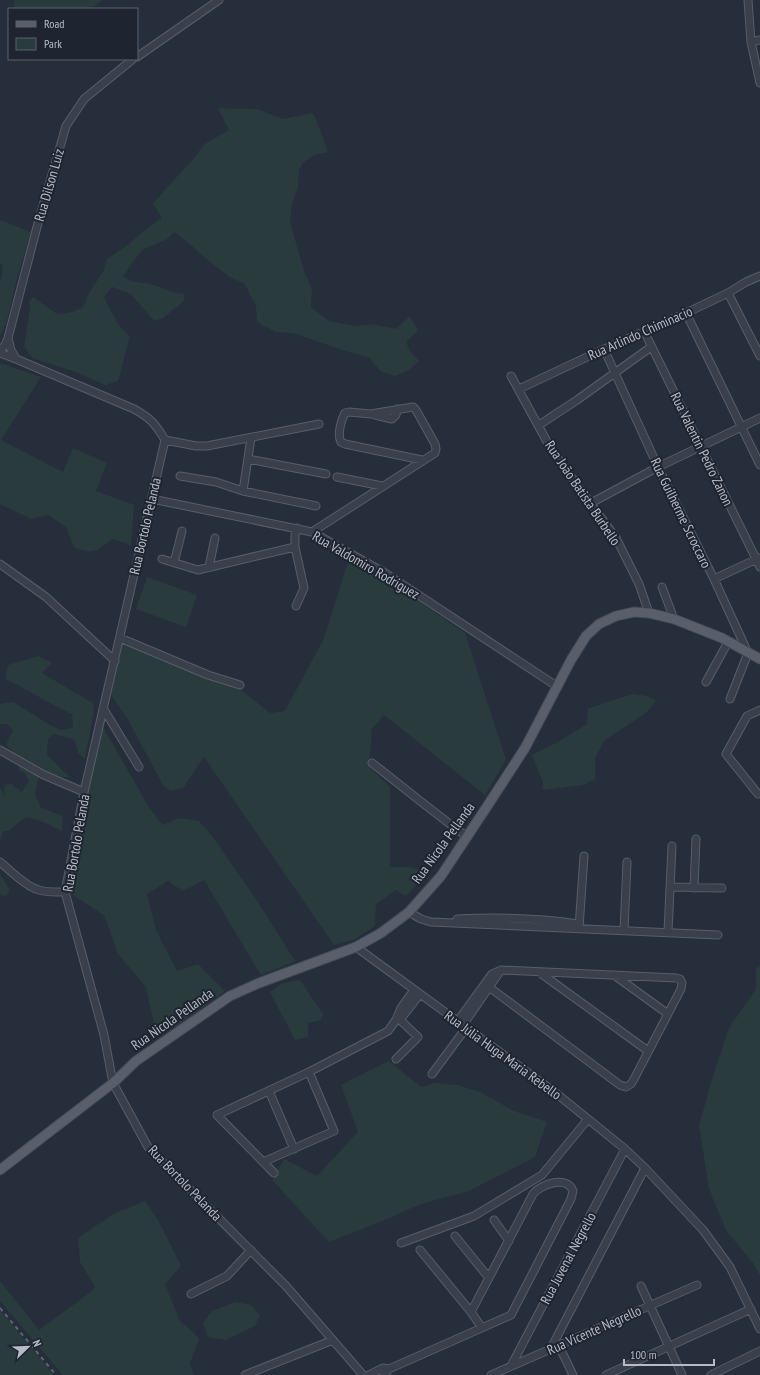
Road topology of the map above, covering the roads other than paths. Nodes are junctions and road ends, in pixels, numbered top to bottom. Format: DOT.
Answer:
graph roads {
  1 [pos="219,0"];
  2 [pos="748,0"];
  3 [pos="760,40"];
  4 [pos="751,42"];
  5 [pos="138,55"];
  6 [pos="133,60"];
  7 [pos="760,83"];
  8 [pos="760,276"];
  9 [pos="728,293"];
  10 [pos="686,313"];
  11 [pos="644,332"];
  12 [pos="8,338"];
  13 [pos="651,347"];
  14 [pos="604,349"];
  15 [pos="0,352"];
  16 [pos="760,356"];
  17 [pos="16,359"];
  18 [pos="614,372"];
  19 [pos="511,376"];
  20 [pos="519,389"];
  21 [pos="760,418"];
  22 [pos="320,424"];
  23 [pos="539,425"];
  24 [pos="741,427"];
  25 [pos="251,438"];
  26 [pos="165,440"];
  27 [pos="701,447"];
  28 [pos="248,459"];
  29 [pos="422,460"];
  30 [pos="760,464"];
  31 [pos="658,467"];
  32 [pos="326,474"];
  33 [pos="180,476"];
  34 [pos="337,477"];
  35 [pos="382,486"];
  36 [pos="243,491"];
  37 [pos="152,499"];
  38 [pos="591,503"];
  39 [pos="316,506"];
  40 [pos="297,528"];
  41 [pos="182,531"];
  42 [pos="312,532"];
  43 [pos="215,538"];
  44 [pos="295,547"];
  45 [pos="758,558"];
  46 [pos="162,559"];
  47 [pos="174,563"];
  48 [pos="0,564"];
  49 [pos="209,567"];
  50 [pos="760,567"];
  51 [pos="714,579"];
  52 [pos="662,587"];
  53 [pos="296,606"];
  54 [pos="649,613"];
  55 [pos="674,619"];
  56 [pos="120,638"];
  57 [pos="728,642"];
  58 [pos="748,653"];
  59 [pos="760,659"];
  60 [pos="114,660"];
  61 [pos="706,682"];
  62 [pos="240,685"];
  63 [pos="558,687"];
  64 [pos="730,699"];
  65 [pos="104,708"];
  66 [pos="760,710"];
  67 [pos="0,750"];
  68 [pos="372,763"];
  69 [pos="139,767"];
  70 [pos="84,792"];
  71 [pos="758,794"];
  72 [pos="466,836"];
  73 [pos="696,839"];
  74 [pos="672,846"];
  75 [pos="584,856"];
  76 [pos="0,862"];
  77 [pos="627,862"];
  78 [pos="670,887"];
  79 [pos="694,888"];
  80 [pos="722,888"];
  81 [pos="65,892"];
  82 [pos="409,912"];
  83 [pos="580,926"];
  84 [pos="624,930"];
  85 [pos="668,932"];
  86 [pos="718,935"];
  87 [pos="356,947"];
  88 [pos="539,972"];
  89 [pos="614,975"];
  90 [pos="487,986"];
  91 [pos="417,992"];
  92 [pos="668,1014"];
  93 [pos="397,1018"];
  94 [pos="462,1025"];
  95 [pos="648,1051"];
  96 [pos="396,1059"];
  97 [pos="309,1072"];
  98 [pos="432,1074"];
  99 [pos="113,1083"];
  100 [pos="269,1091"];
  101 [pos="588,1119"];
  102 [pos="294,1149"];
  103 [pos="625,1149"];
  104 [pos="263,1162"];
  105 [pos="646,1168"];
  106 [pos="0,1170"];
  107 [pos="274,1173"];
  108 [pos="494,1220"];
  109 [pos="455,1236"];
  110 [pos="509,1240"];
  111 [pos="401,1243"];
  112 [pos="251,1250"];
  113 [pos="420,1250"];
  114 [pos="489,1278"];
  115 [pos="697,1285"];
  116 [pos="641,1286"];
  117 [pos="191,1294"];
  118 [pos="650,1304"];
  119 [pos="751,1310"];
  120 [pos="471,1312"];
  121 [pos="482,1328"];
  122 [pos="760,1329"];
  123 [pos="333,1340"];
  124 [pos="559,1346"];
  125 [pos="669,1346"];
  126 [pos="550,1350"];
  127 [pos="760,1351"];
  128 [pos="511,1366"];
  129 [pos="387,1372"];
  130 [pos="245,1375"];
  131 [pos="363,1375"];
  132 [pos="369,1375"];
  133 [pos="491,1375"];
  134 [pos="573,1375"];
  135 [pos="606,1375"];
  136 [pos="682,1375"];
  137 [pos="711,1375"];
  1 -- 5 [label="street"];
  2 -- 4 [label="street"];
  3 -- 4 [label="street"];
  4 -- 7 [label="street"];
  6 -- 12 [label="street, Rua Dilson Luiz"];
  8 -- 9 [label="street, Rua Arlindo Chiminacio"];
  9 -- 10 [label="street, Rua Arlindo Chiminacio"];
  9 -- 16 [label="street"];
  10 -- 11 [label="street, Rua Arlindo Chiminacio"];
  10 -- 24 [label="street"];
  11 -- 13 [label="street, Rua Valentin Pedro Zanon"];
  11 -- 14 [label="street, Rua Arlindo Chiminacio"];
  12 -- 15 [label="street, Rua Dilson Luiz"];
  12 -- 17 [label="street"];
  13 -- 18 [label="street"];
  13 -- 27 [label="street, Rua Valentin Pedro Zanon"];
  14 -- 18 [label="street, Rua Guilherme Scroccaro"];
  14 -- 20 [label="street, Rua Arlindo Chiminacio"];
  15 -- 17 [label="street"];
  17 -- 26 [label="street"];
  18 -- 23 [label="street"];
  18 -- 31 [label="street, Rua Guilherme Scroccaro"];
  19 -- 20 [label="street, Rua João Batista Burbello"];
  20 -- 23 [label="street, Rua João Batista Burbello"];
  21 -- 24 [label="street"];
  22 -- 25 [label="street"];
  23 -- 38 [label="street, Rua João Batista Burbello"];
  24 -- 27 [label="street"];
  24 -- 30 [label="street"];
  25 -- 26 [label="street"];
  25 -- 28 [label="street"];
  26 -- 37 [label="street, Rua Bortolo Pelanda"];
  27 -- 31 [label="street"];
  27 -- 45 [label="street, Rua Valentin Pedro Zanon"];
  28 -- 32 [label="street"];
  28 -- 36 [label="street"];
  29 -- 29 [label="street"];
  29 -- 35 [label="street"];
  31 -- 38 [label="street"];
  31 -- 51 [label="street, Rua Guilherme Scroccaro"];
  33 -- 36 [label="street"];
  34 -- 35 [label="street"];
  35 -- 42 [label="street"];
  36 -- 39 [label="street"];
  37 -- 40 [label="street, Rua Valdomiro Rodriguez"];
  37 -- 56 [label="street, Rua Bortolo Pelanda"];
  38 -- 54 [label="street, Rua João Batista Burbello"];
  40 -- 42 [label="street, Rua Valdomiro Rodriguez"];
  40 -- 44 [label="street"];
  41 -- 47 [label="street"];
  42 -- 63 [label="street, Rua Valdomiro Rodriguez"];
  43 -- 49 [label="street"];
  44 -- 49 [label="street"];
  44 -- 53 [label="street"];
  45 -- 50 [label="street, Rua Valentin Pedro Zanon"];
  45 -- 51 [label="street"];
  46 -- 47 [label="street"];
  47 -- 49 [label="street"];
  48 -- 60 [label="street"];
  51 -- 58 [label="street, Rua Guilherme Scroccaro"];
  52 -- 55 [label="street"];
  54 -- 55 [label="main road, Rua Nicola Pellanda"];
  54 -- 63 [label="main road, Rua Nicola Pellanda"];
  55 -- 57 [label="main road, Rua Nicola Pellanda"];
  56 -- 60 [label="street, Rua Bortolo Pelanda"];
  56 -- 62 [label="street"];
  57 -- 58 [label="main road, Rua Nicola Pellanda"];
  57 -- 61 [label="street"];
  58 -- 59 [label="main road, Rua Nicola Pellanda"];
  58 -- 64 [label="street"];
  60 -- 65 [label="street, Rua Bortolo Pelanda"];
  63 -- 72 [label="main road, Rua Nicola Pellanda"];
  65 -- 69 [label="street"];
  65 -- 70 [label="street, Rua Bortolo Pelanda"];
  66 -- 71 [label="street"];
  67 -- 70 [label="street"];
  68 -- 72 [label="street"];
  70 -- 81 [label="street, Rua Bortolo Pelanda"];
  72 -- 82 [label="main road, Rua Nicola Pellanda"];
  73 -- 79 [label="street"];
  74 -- 78 [label="street"];
  75 -- 83 [label="street"];
  76 -- 81 [label="street"];
  77 -- 84 [label="street"];
  78 -- 79 [label="street"];
  78 -- 85 [label="street"];
  79 -- 80 [label="street"];
  81 -- 99 [label="street, Rua Bortolo Pelanda"];
  82 -- 83 [label="street"];
  82 -- 87 [label="main road, Rua Nicola Pellanda"];
  83 -- 84 [label="street"];
  84 -- 85 [label="street"];
  85 -- 86 [label="street"];
  87 -- 91 [label="street, Rua Júlia Huga Maria Rebello"];
  87 -- 99 [label="main road, Rua Nicola Pellanda"];
  88 -- 89 [label="street"];
  88 -- 90 [label="street"];
  88 -- 95 [label="street"];
  89 -- 92 [label="street"];
  89 -- 92 [label="street"];
  90 -- 94 [label="street"];
  90 -- 95 [label="street"];
  91 -- 93 [label="street"];
  91 -- 94 [label="street, Rua Júlia Huga Maria Rebello"];
  92 -- 95 [label="street"];
  93 -- 96 [label="street"];
  93 -- 97 [label="street"];
  94 -- 98 [label="street"];
  94 -- 101 [label="street, Rua Júlia Huga Maria Rebello"];
  97 -- 100 [label="street"];
  97 -- 102 [label="street"];
  99 -- 106 [label="main road, Rua Nicola Pellanda"];
  99 -- 112 [label="street, Rua Bortolo Pelanda"];
  100 -- 102 [label="street"];
  100 -- 104 [label="street"];
  101 -- 103 [label="street, Rua Júlia Huga Maria Rebello"];
  101 -- 111 [label="street"];
  102 -- 104 [label="street"];
  103 -- 105 [label="street, Rua Júlia Huga Maria Rebello"];
  103 -- 128 [label="street, Rua Juvenal Negrello"];
  104 -- 107 [label="street"];
  105 -- 119 [label="street, Rua Júlia Huga Maria Rebello"];
  105 -- 126 [label="street, Rua Juvenal Negrello"];
  108 -- 110 [label="street"];
  109 -- 114 [label="street"];
  110 -- 114 [label="street"];
  110 -- 121 [label="street"];
  112 -- 117 [label="street"];
  112 -- 123 [label="street, Rua Bortolo Pelanda"];
  113 -- 120 [label="street"];
  114 -- 120 [label="street"];
  115 -- 118 [label="street, Rua Vicente Negrello"];
  116 -- 118 [label="street"];
  118 -- 124 [label="street, Rua Vicente Negrello"];
  118 -- 125 [label="street"];
  119 -- 122 [label="street, Rua Júlia Huga Maria Rebello"];
  119 -- 125 [label="street"];
  120 -- 121 [label="street"];
  121 -- 129 [label="street"];
  123 -- 130 [label="street"];
  123 -- 131 [label="street, Rua Bortolo Pelanda"];
  124 -- 126 [label="street, Rua Vicente Negrello"];
  124 -- 134 [label="street"];
  125 -- 135 [label="street"];
  125 -- 136 [label="street"];
  126 -- 128 [label="street, Rua Vicente Negrello"];
  127 -- 137 [label="street"];
  128 -- 133 [label="street, Rua Vicente Negrello"];
  129 -- 132 [label="street"];
}
